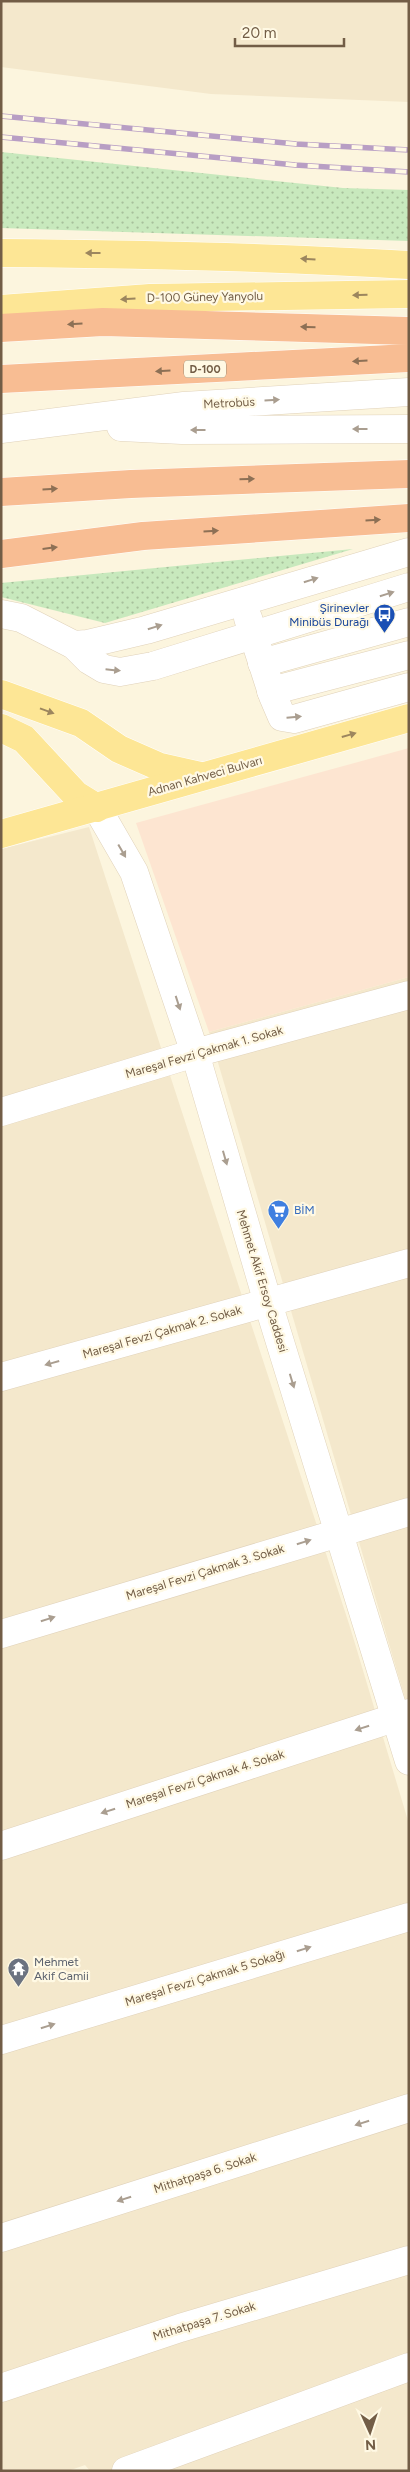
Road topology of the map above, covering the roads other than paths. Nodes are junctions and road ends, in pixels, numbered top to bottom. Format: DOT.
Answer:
graph roads {
  1 [pos="1,253"];
  2 [pos="409,265"];
  3 [pos="409,294"];
  4 [pos="1,308"];
  5 [pos="1,328"];
  6 [pos="409,331"];
  7 [pos="409,358"];
  8 [pos="1,379"];
  9 [pos="409,392"];
  10 [pos="50,425"];
  11 [pos="409,428"];
  12 [pos="1,429"];
  13 [pos="409,474"];
  14 [pos="1,492"];
  15 [pos="409,518"];
  16 [pos="409,552"];
  17 [pos="1,554"];
  18 [pos="409,587"];
  19 [pos="242,600"];
  20 [pos="1,614"];
  21 [pos="409,622"];
  22 [pos="254,636"];
  23 [pos="74,644"];
  24 [pos="409,655"];
  25 [pos="262,663"];
  26 [pos="409,688"];
  27 [pos="271,691"];
  28 [pos="1,694"];
  29 [pos="409,718"];
  30 [pos="1,728"];
  31 [pos="201,776"];
  32 [pos="97,808"];
  33 [pos="7,829"];
  34 [pos="409,995"];
  35 [pos="195,1053"];
  36 [pos="1,1112"];
  37 [pos="409,1263"];
  38 [pos="268,1303"];
  39 [pos="1,1377"];
  40 [pos="409,1512"];
  41 [pos="340,1531"];
  42 [pos="1,1634"];
  43 [pos="402,1715"];
  44 [pos="409,1761"];
  45 [pos="1,1846"];
  46 [pos="409,1917"];
  47 [pos="1,2040"];
  48 [pos="409,2108"];
  49 [pos="1,2238"];
  50 [pos="409,2260"];
  51 [pos="409,2367"];
  52 [pos="1,2388"];
  53 [pos="126,2471"];
  2 -- 1 [label="main road, one-way"];
  3 -- 4 [label="main road, D-100 Güney Yanyolu, one-way"];
  6 -- 5 [label="highway, one-way"];
  7 -- 8 [label="highway, D-100, one-way"];
  10 -- 9 [label="street, Metrobüs, one-way"];
  11 -- 10 [label="street, Metrobüs, one-way"];
  10 -- 12 [label="street, Metrobüs"];
  14 -- 13 [label="highway, one-way"];
  17 -- 15 [label="highway, one-way"];
  19 -- 16 [label="street, one-way"];
  22 -- 18 [label="street, one-way"];
  19 -- 22 [label="street"];
  23 -- 19 [label="street, one-way"];
  20 -- 23 [label="street"];
  21 -- 25 [label="street"];
  23 -- 22 [label="street, one-way"];
  22 -- 25 [label="street"];
  24 -- 27 [label="street"];
  25 -- 27 [label="street"];
  27 -- 26 [label="street, one-way"];
  28 -- 31 [label="main road, one-way"];
  31 -- 29 [label="main road, Adnan Kahveci Bulvarı, one-way"];
  30 -- 32 [label="main road"];
  31 -- 32 [label="main road, Adnan Kahveci Bulvarı"];
  32 -- 33 [label="main road, Adnan Kahveci Bulvarı"];
  32 -- 35 [label="street, Mehmet Akif Ersoy Caddesi, one-way"];
  34 -- 35 [label="street, Mareşal Fevzi Çakmak 1. Sokak"];
  35 -- 36 [label="street, Mareşal Fevzi Çakmak 1. Sokak"];
  35 -- 38 [label="street, Mehmet Akif Ersoy Caddesi, one-way"];
  37 -- 38 [label="street, Mareşal Fevzi Çakmak 2. Sokak"];
  38 -- 39 [label="street, Mareşal Fevzi Çakmak 2. Sokak, one-way"];
  38 -- 41 [label="street, Mehmet Akif Ersoy Caddesi, one-way"];
  40 -- 41 [label="street, Mareşal Fevzi Çakmak 3. Sokak"];
  42 -- 41 [label="street, Mareşal Fevzi Çakmak 3. Sokak, one-way"];
  41 -- 43 [label="street, Mehmet Akif Ersoy Caddesi"];
  43 -- 44 [label="street, Mehmet Akif Ersoy Caddesi"];
  43 -- 45 [label="street, Mareşal Fevzi Çakmak 4. Sokak, one-way"];
  47 -- 46 [label="street, Mareşal Fevzi Çakmak 5 Sokağı, one-way"];
  48 -- 49 [label="street, Mithatpaşa 6. Sokak, one-way"];
  50 -- 52 [label="street, Mithatpaşa 7. Sokak"];
  51 -- 53 [label="street"];
}
